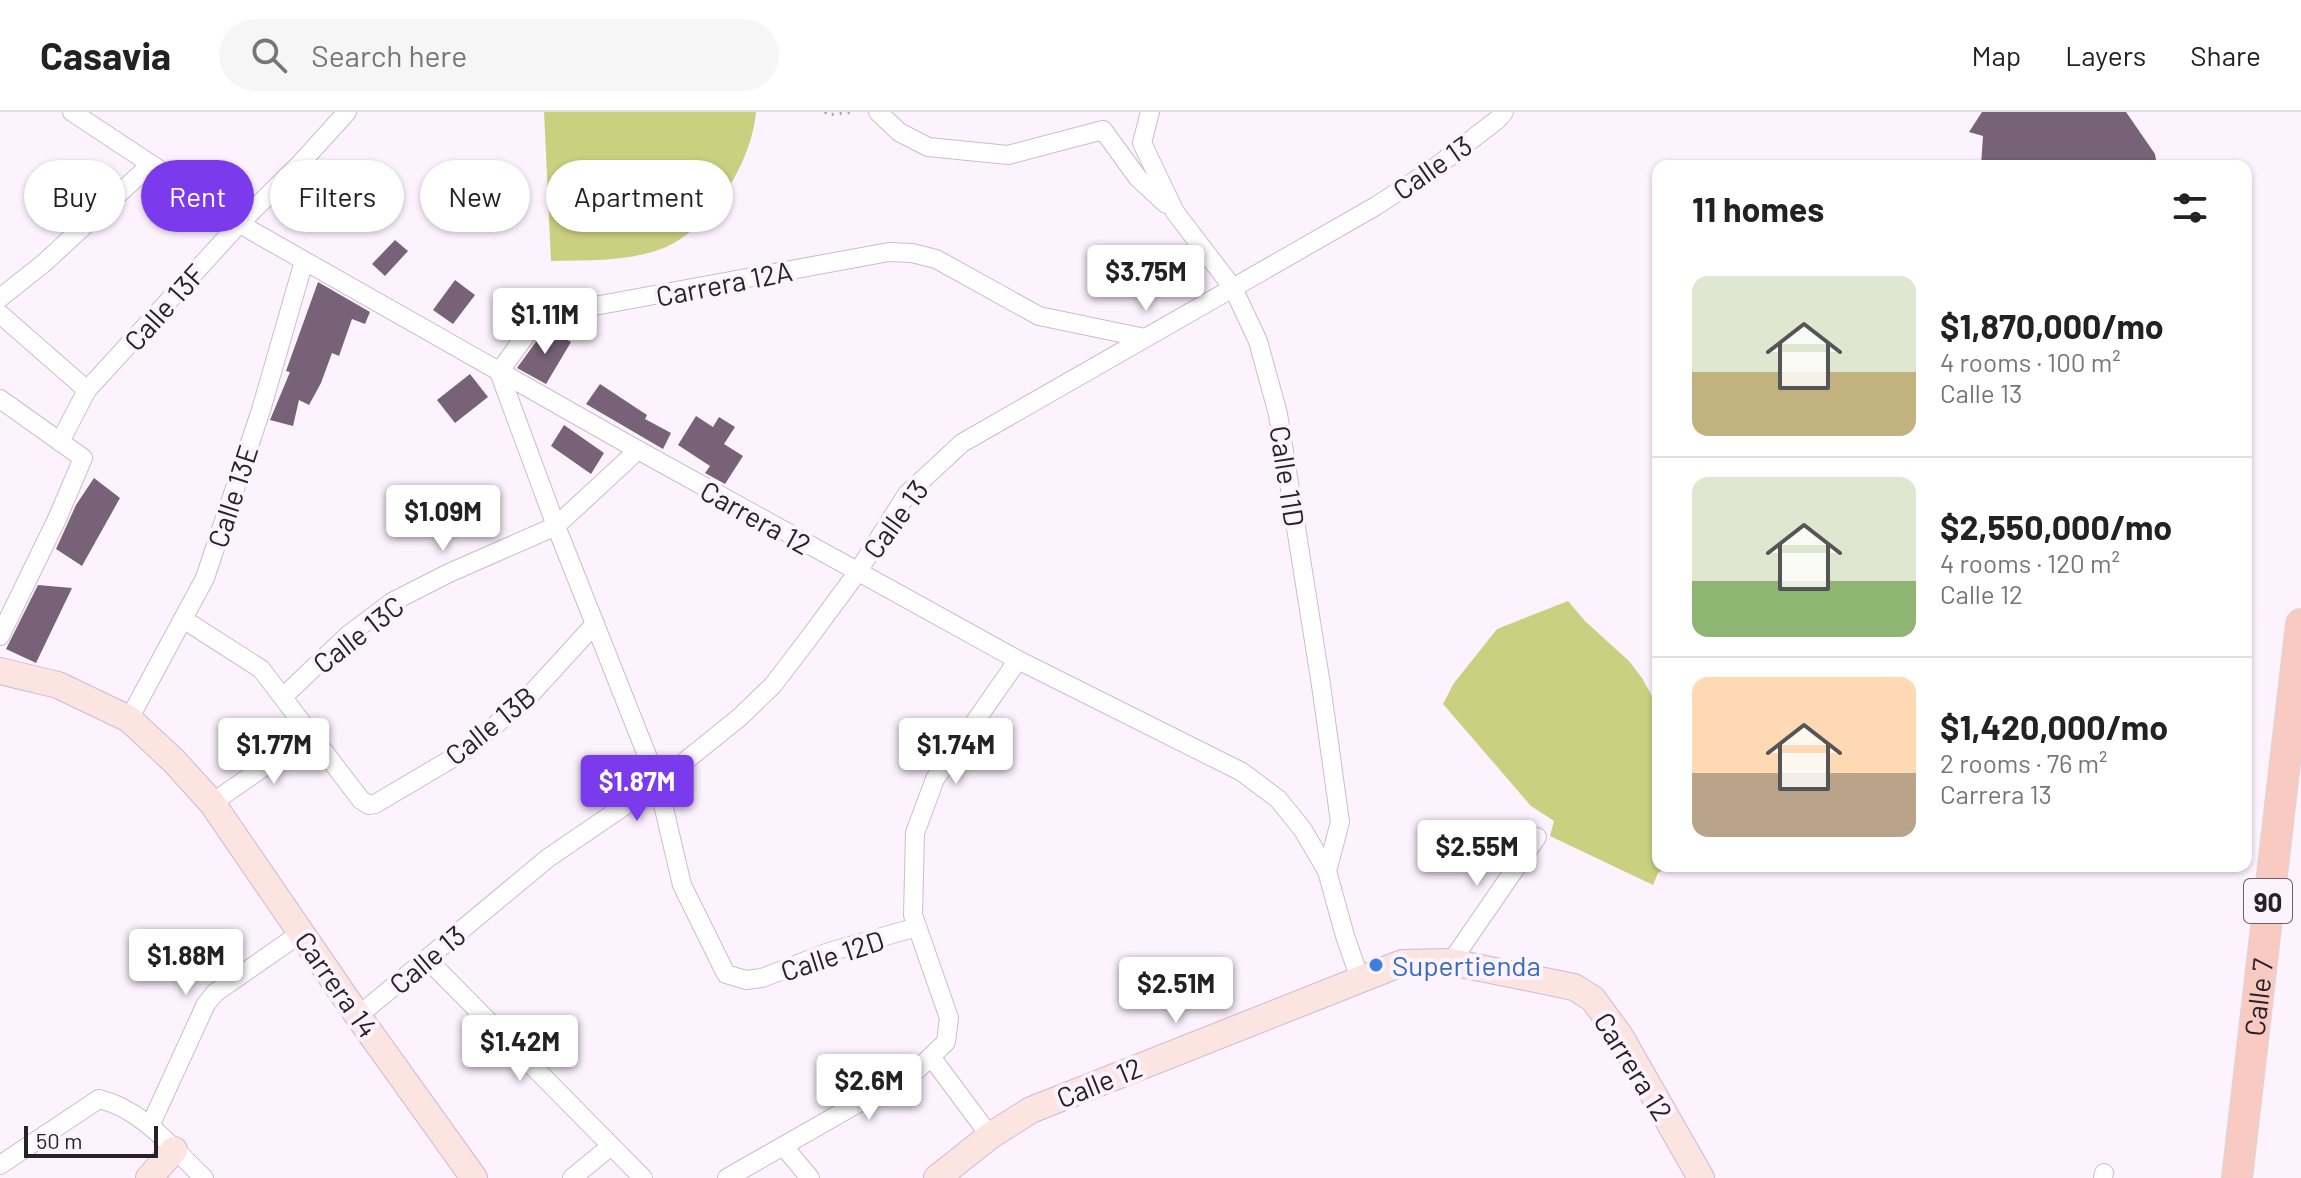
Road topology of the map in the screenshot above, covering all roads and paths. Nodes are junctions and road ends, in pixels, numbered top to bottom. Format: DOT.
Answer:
graph roads {
  1 [pos="72,112"];
  2 [pos="825,112"];
  3 [pos="853,112"];
  4 [pos="878,112"];
  5 [pos="1150,112"];
  6 [pos="1504,112"];
  7 [pos="337,115"];
  8 [pos="143,160"];
  9 [pos="141,173"];
  10 [pos="254,209"];
  11 [pos="1175,212"];
  12 [pos="254,231"];
  13 [pos="232,232"];
  14 [pos="304,261"];
  15 [pos="1233,288"];
  16 [pos="0,298"];
  17 [pos="0,314"];
  18 [pos="1145,338"];
  19 [pos="499,372"];
  20 [pos="87,390"];
  21 [pos="0,399"];
  22 [pos="60,442"];
  23 [pos="638,450"];
  24 [pos="556,526"];
  25 [pos="857,573"];
  26 [pos="183,619"];
  27 [pos="595,624"];
  28 [pos="2301,624"];
  29 [pos="0,636"];
  30 [pos="1018,660"];
  31 [pos="0,671"];
  32 [pos="283,697"];
  33 [pos="129,719"];
  34 [pos="311,734"];
  35 [pos="658,783"];
  36 [pos="212,803"];
  37 [pos="1537,837"];
  38 [pos="1327,871"];
  39 [pos="917,927"];
  40 [pos="301,933"];
  41 [pos="427,959"];
  42 [pos="1451,962"];
  43 [pos="1360,979"];
  44 [pos="358,1016"];
  45 [pos="932,1058"];
  46 [pos="150,1126"];
  47 [pos="990,1136"];
  48 [pos="611,1146"];
  49 [pos="784,1147"];
  50 [pos="174,1150"];
  51 [pos="0,1165"];
  52 [pos="149,1178"];
  53 [pos="204,1178"];
  54 [pos="474,1178"];
  55 [pos="572,1178"];
  56 [pos="643,1178"];
  57 [pos="727,1178"];
  58 [pos="810,1178"];
  59 [pos="937,1178"];
  60 [pos="1701,1178"];
  61 [pos="2237,1178"];
  1 -- 8 [label="street, Carrera 12"];
  2 -- 3 [label="path"];
  4 -- 11 [label="street"];
  5 -- 11 [label="street, Calle 11D"];
  6 -- 15 [label="street, Calle 13"];
  7 -- 10 [label="street, Calle 13F"];
  9 -- 16 [label="street"];
  11 -- 15 [label="street, Calle 11D"];
  12 -- 14 [label="street, Carrera 12"];
  13 -- 20 [label="street, Calle 13F"];
  14 -- 19 [label="street, Carrera 12"];
  14 -- 26 [label="street, Calle 13E"];
  15 -- 18 [label="street, Calle 13"];
  15 -- 38 [label="street, Calle 11D"];
  17 -- 20 [label="street"];
  18 -- 19 [label="street, Carrera 12A"];
  18 -- 25 [label="street, Calle 13"];
  19 -- 23 [label="street, Carrera 12"];
  19 -- 24 [label="street"];
  20 -- 22 [label="street, Calle 13F"];
  21 -- 22 [label="street"];
  22 -- 29 [label="street"];
  23 -- 24 [label="street, Calle 13C"];
  23 -- 25 [label="street, Carrera 12"];
  24 -- 27 [label="street"];
  24 -- 32 [label="street, Calle 13C"];
  25 -- 30 [label="street, Carrera 12"];
  25 -- 35 [label="street, Calle 13"];
  26 -- 32 [label="street"];
  26 -- 33 [label="street, Calle 13E"];
  27 -- 34 [label="street, Calle 13B"];
  27 -- 35 [label="street"];
  28 -- 61 [label="main road, Calle 7 / 90"];
  30 -- 38 [label="street, Carrera 12"];
  30 -- 39 [label="street"];
  31 -- 33 [label="street, Carrera 14"];
  32 -- 34 [label="street"];
  33 -- 36 [label="street, Carrera 14"];
  34 -- 36 [label="street"];
  35 -- 39 [label="street, Calle 12D"];
  35 -- 41 [label="street, Calle 13"];
  36 -- 40 [label="street, Carrera 14"];
  37 -- 42 [label="street"];
  38 -- 43 [label="street, Carrera 12"];
  39 -- 45 [label="street"];
  40 -- 44 [label="street, Carrera 14"];
  40 -- 46 [label="street"];
  41 -- 44 [label="street, Calle 13"];
  41 -- 48 [label="street"];
  42 -- 43 [label="street, Calle 12"];
  42 -- 60 [label="street, Carrera 12"];
  43 -- 47 [label="street, Calle 12"];
  44 -- 54 [label="street, Carrera 14"];
  45 -- 47 [label="street"];
  45 -- 49 [label="street"];
  46 -- 50 [label="street"];
  46 -- 51 [label="street"];
  47 -- 59 [label="street, Calle 12"];
  48 -- 55 [label="street"];
  48 -- 56 [label="street"];
  49 -- 57 [label="street"];
  49 -- 58 [label="street"];
  50 -- 52 [label="street"];
  50 -- 53 [label="street"];
}
